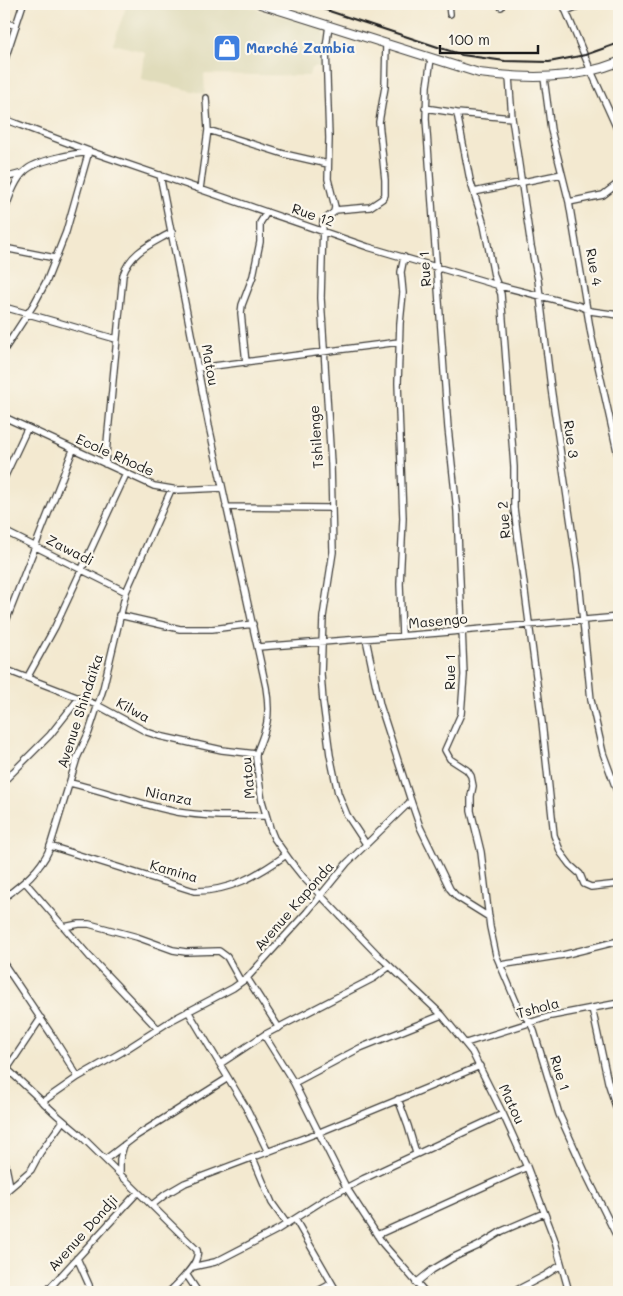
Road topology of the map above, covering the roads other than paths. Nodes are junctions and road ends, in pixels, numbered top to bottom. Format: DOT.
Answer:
graph roads {
  1 [pos="23,4"];
  2 [pos="260,4"];
  3 [pos="449,4"];
  4 [pos="563,4"];
  5 [pos="583,4"];
  6 [pos="566,11"];
  7 [pos="450,14"];
  8 [pos="4,22"];
  9 [pos="16,26"];
  10 [pos="329,26"];
  11 [pos="386,44"];
  12 [pos="431,59"];
  13 [pos="4,62"];
  14 [pos="619,62"];
  15 [pos="591,71"];
  16 [pos="509,77"];
  17 [pos="544,78"];
  18 [pos="206,98"];
  19 [pos="425,108"];
  20 [pos="457,113"];
  21 [pos="512,118"];
  22 [pos="4,119"];
  23 [pos="617,122"];
  24 [pos="208,130"];
  25 [pos="619,133"];
  26 [pos="89,152"];
  27 [pos="328,164"];
  28 [pos="23,173"];
  29 [pos="562,174"];
  30 [pos="160,175"];
  31 [pos="4,178"];
  32 [pos="522,182"];
  33 [pos="616,185"];
  34 [pos="200,189"];
  35 [pos="474,192"];
  36 [pos="569,202"];
  37 [pos="334,210"];
  38 [pos="4,212"];
  39 [pos="267,212"];
  40 [pos="172,232"];
  41 [pos="323,232"];
  42 [pos="4,248"];
  43 [pos="404,257"];
  44 [pos="55,258"];
  45 [pos="437,267"];
  46 [pos="497,285"];
  47 [pos="540,296"];
  48 [pos="4,307"];
  49 [pos="588,310"];
  50 [pos="28,314"];
  51 [pos="619,315"];
  52 [pos="116,340"];
  53 [pos="399,342"];
  54 [pos="4,350"];
  55 [pos="323,352"];
  56 [pos="246,363"];
  57 [pos="198,368"];
  58 [pos="4,417"];
  59 [pos="27,429"];
  60 [pos="74,450"];
  61 [pos="619,460"];
  62 [pos="105,464"];
  63 [pos="126,474"];
  64 [pos="4,478"];
  65 [pos="222,488"];
  66 [pos="171,490"];
  67 [pos="226,507"];
  68 [pos="332,508"];
  69 [pos="4,531"];
  70 [pos="35,546"];
  71 [pos="82,570"];
  72 [pos="126,592"];
  73 [pos="119,615"];
  74 [pos="619,617"];
  75 [pos="582,619"];
  76 [pos="253,624"];
  77 [pos="530,624"];
  78 [pos="4,626"];
  79 [pos="461,631"];
  80 [pos="402,636"];
  81 [pos="366,639"];
  82 [pos="322,642"];
  83 [pos="258,647"];
  84 [pos="4,669"];
  85 [pos="27,678"];
  86 [pos="80,697"];
  87 [pos="97,705"];
  88 [pos="256,754"];
  89 [pos="4,780"];
  90 [pos="70,783"];
  91 [pos="411,801"];
  92 [pos="619,803"];
  93 [pos="266,816"];
  94 [pos="366,844"];
  95 [pos="50,846"];
  96 [pos="286,855"];
  97 [pos="25,882"];
  98 [pos="619,884"];
  99 [pos="321,894"];
  100 [pos="4,898"];
  101 [pos="489,917"];
  102 [pos="64,927"];
  103 [pos="619,941"];
  104 [pos="4,964"];
  105 [pos="500,965"];
  106 [pos="390,966"];
  107 [pos="247,978"];
  108 [pos="241,982"];
  109 [pos="619,1003"];
  110 [pos="592,1008"];
  111 [pos="188,1011"];
  112 [pos="442,1015"];
  113 [pos="41,1018"];
  114 [pos="530,1022"];
  115 [pos="279,1028"];
  116 [pos="158,1030"];
  117 [pos="264,1036"];
  118 [pos="466,1043"];
  119 [pos="220,1064"];
  120 [pos="480,1066"];
  121 [pos="5,1068"];
  122 [pos="78,1078"];
  123 [pos="228,1078"];
  124 [pos="294,1083"];
  125 [pos="398,1099"];
  126 [pos="42,1102"];
  127 [pos="503,1114"];
  128 [pos="619,1116"];
  129 [pos="63,1121"];
  130 [pos="320,1132"];
  131 [pos="124,1144"];
  132 [pos="268,1152"];
  133 [pos="416,1153"];
  134 [pos="4,1157"];
  135 [pos="253,1158"];
  136 [pos="106,1159"];
  137 [pos="527,1167"];
  138 [pos="120,1172"];
  139 [pos="10,1186"];
  140 [pos="346,1187"];
  141 [pos="138,1192"];
  142 [pos="4,1193"];
  143 [pos="152,1205"];
  144 [pos="544,1212"];
  145 [pos="295,1219"];
  146 [pos="287,1224"];
  147 [pos="377,1235"];
  148 [pos="619,1241"];
  149 [pos="77,1258"];
  150 [pos="561,1265"];
  151 [pos="192,1267"];
  152 [pos="186,1274"];
  153 [pos="416,1283"];
  154 [pos="331,1284"];
  155 [pos="46,1292"];
  156 [pos="90,1292"];
  157 [pos="169,1292"];
  158 [pos="198,1292"];
  159 [pos="230,1292"];
  160 [pos="237,1292"];
  161 [pos="316,1292"];
  162 [pos="337,1292"];
  163 [pos="425,1292"];
  164 [pos="513,1292"];
  165 [pos="568,1292"];
  1 -- 9 [label="street"];
  2 -- 10 [label="main road"];
  3 -- 7 [label="street"];
  4 -- 6 [label="street"];
  5 -- 6 [label="street"];
  6 -- 15 [label="street"];
  8 -- 9 [label="street"];
  9 -- 13 [label="street"];
  10 -- 11 [label="main road"];
  10 -- 27 [label="street"];
  11 -- 12 [label="main road"];
  11 -- 37 [label="street"];
  12 -- 16 [label="main road"];
  12 -- 19 [label="street, Rue 1"];
  14 -- 15 [label="main road"];
  15 -- 17 [label="main road"];
  15 -- 23 [label="street"];
  16 -- 17 [label="main road"];
  16 -- 21 [label="street, Rue 3"];
  17 -- 29 [label="street, Rue 4"];
  18 -- 24 [label="street"];
  19 -- 20 [label="street"];
  19 -- 45 [label="street, Rue 1"];
  20 -- 21 [label="street"];
  20 -- 35 [label="street, Rue 2"];
  21 -- 32 [label="street, Rue 3"];
  22 -- 26 [label="street, Rue 12"];
  23 -- 25 [label="street"];
  24 -- 27 [label="street"];
  24 -- 34 [label="street"];
  26 -- 28 [label="street"];
  26 -- 30 [label="street, Rue 12"];
  26 -- 44 [label="street"];
  27 -- 37 [label="street"];
  28 -- 31 [label="street"];
  28 -- 38 [label="street"];
  29 -- 32 [label="street"];
  29 -- 36 [label="street, Rue 4"];
  30 -- 34 [label="street, Rue 12"];
  30 -- 40 [label="street, Matou"];
  32 -- 35 [label="street"];
  32 -- 47 [label="street, Rue 3"];
  33 -- 36 [label="street"];
  34 -- 39 [label="street, Rue 12"];
  35 -- 46 [label="street, Rue 2"];
  36 -- 49 [label="street, Rue 4"];
  37 -- 41 [label="street, Tshilenge"];
  39 -- 41 [label="street, Rue 12"];
  39 -- 56 [label="street"];
  40 -- 52 [label="street"];
  40 -- 57 [label="street, Matou"];
  41 -- 43 [label="street, Rue 12"];
  41 -- 55 [label="street, Tshilenge"];
  42 -- 44 [label="street"];
  43 -- 45 [label="street, Rue 12"];
  43 -- 53 [label="street"];
  44 -- 50 [label="street"];
  45 -- 46 [label="street, Rue 12"];
  45 -- 79 [label="street, Rue 1"];
  46 -- 47 [label="street, Rue 12"];
  46 -- 77 [label="street, Rue 2"];
  47 -- 49 [label="street, Rue 12"];
  47 -- 75 [label="street, Rue 3"];
  48 -- 50 [label="street"];
  49 -- 51 [label="street, Rue 12"];
  49 -- 61 [label="street, Rue 4"];
  50 -- 52 [label="street"];
  50 -- 54 [label="street"];
  52 -- 62 [label="street"];
  53 -- 55 [label="street"];
  53 -- 80 [label="street"];
  55 -- 56 [label="street"];
  55 -- 68 [label="street, Tshilenge"];
  56 -- 57 [label="street"];
  57 -- 65 [label="street, Matou"];
  58 -- 59 [label="street, Ecole Rhode"];
  59 -- 60 [label="street, Ecole Rhode"];
  59 -- 64 [label="street"];
  60 -- 62 [label="street, Ecole Rhode"];
  60 -- 70 [label="street"];
  62 -- 63 [label="street, Ecole Rhode"];
  63 -- 66 [label="street, Ecole Rhode"];
  63 -- 71 [label="street"];
  65 -- 66 [label="street, Ecole Rhode"];
  65 -- 67 [label="street, Matou"];
  66 -- 72 [label="street, Avenue Shindaïka"];
  67 -- 68 [label="street"];
  67 -- 76 [label="street, Matou"];
  68 -- 82 [label="street, Tshilenge"];
  69 -- 70 [label="street, Zawadi"];
  70 -- 71 [label="street, Zawadi"];
  70 -- 78 [label="street"];
  71 -- 72 [label="street, Zawadi"];
  71 -- 85 [label="street"];
  72 -- 73 [label="street, Avenue Shindaïka"];
  73 -- 76 [label="street"];
  73 -- 87 [label="street, Avenue Shindaïka"];
  74 -- 75 [label="street, Masengo"];
  75 -- 77 [label="street, Masengo"];
  75 -- 92 [label="street, Rue 3"];
  76 -- 83 [label="street, Matou"];
  77 -- 79 [label="street, Masengo"];
  77 -- 98 [label="street, Rue 2"];
  79 -- 80 [label="street, Masengo"];
  79 -- 101 [label="street, Rue 1"];
  80 -- 81 [label="street, Masengo"];
  81 -- 82 [label="street, Masengo"];
  81 -- 91 [label="street"];
  82 -- 83 [label="street, Masengo"];
  82 -- 94 [label="street, Tshilenge"];
  83 -- 88 [label="street, Matou"];
  84 -- 85 [label="street, Kilwa"];
  85 -- 86 [label="street, Kilwa"];
  86 -- 87 [label="street, Kilwa"];
  86 -- 89 [label="street"];
  87 -- 88 [label="street, Kilwa"];
  87 -- 90 [label="street, Avenue Shindaïka"];
  88 -- 93 [label="street, Matou"];
  90 -- 93 [label="street, Nianza"];
  90 -- 95 [label="street, Avenue Shindaïka"];
  91 -- 94 [label="street, Avenue Kaponda"];
  91 -- 101 [label="street"];
  93 -- 96 [label="street, Matou"];
  94 -- 99 [label="street, Avenue Kaponda"];
  95 -- 96 [label="street, Kamina"];
  95 -- 97 [label="street, Avenue Shindaïka"];
  96 -- 99 [label="street, Matou"];
  97 -- 100 [label="street, Avenue Shindaïka"];
  97 -- 102 [label="street"];
  99 -- 106 [label="street, Matou"];
  99 -- 107 [label="street, Avenue Kaponda"];
  101 -- 105 [label="street, Rue 1"];
  102 -- 108 [label="street"];
  102 -- 116 [label="street"];
  103 -- 105 [label="street"];
  104 -- 113 [label="street"];
  105 -- 114 [label="street, Rue 1"];
  106 -- 112 [label="street, Matou"];
  106 -- 115 [label="street"];
  107 -- 108 [label="street, Avenue Kaponda"];
  107 -- 115 [label="street"];
  108 -- 111 [label="street, Avenue Kaponda"];
  109 -- 110 [label="street, Tshola"];
  110 -- 114 [label="street, Tshola"];
  110 -- 128 [label="street"];
  111 -- 116 [label="street, Avenue Kaponda"];
  111 -- 119 [label="street"];
  112 -- 118 [label="street, Matou"];
  112 -- 124 [label="street"];
  113 -- 121 [label="street"];
  113 -- 122 [label="street"];
  114 -- 118 [label="street, Tshola"];
  114 -- 148 [label="street, Rue 1"];
  115 -- 117 [label="street"];
  116 -- 122 [label="street, Avenue Kaponda"];
  117 -- 119 [label="street"];
  117 -- 124 [label="street"];
  118 -- 120 [label="street, Matou"];
  119 -- 123 [label="street"];
  120 -- 125 [label="street"];
  120 -- 127 [label="street, Matou"];
  121 -- 126 [label="street"];
  122 -- 126 [label="street, Avenue Kaponda"];
  123 -- 131 [label="street"];
  123 -- 132 [label="street"];
  124 -- 130 [label="street"];
  125 -- 130 [label="street"];
  125 -- 133 [label="street"];
  126 -- 129 [label="street"];
  127 -- 133 [label="street"];
  127 -- 137 [label="street, Matou"];
  129 -- 136 [label="street"];
  129 -- 139 [label="street"];
  130 -- 132 [label="street"];
  130 -- 140 [label="street"];
  131 -- 136 [label="street"];
  131 -- 138 [label="street"];
  132 -- 135 [label="street"];
  133 -- 140 [label="street"];
  134 -- 139 [label="street"];
  135 -- 143 [label="street"];
  135 -- 146 [label="street"];
  136 -- 138 [label="street"];
  137 -- 144 [label="street, Matou"];
  137 -- 147 [label="street"];
  138 -- 141 [label="street"];
  139 -- 142 [label="street"];
  140 -- 145 [label="street"];
  140 -- 147 [label="street"];
  141 -- 143 [label="street"];
  141 -- 149 [label="street, Avenue Dondji"];
  143 -- 151 [label="street"];
  144 -- 150 [label="street, Matou"];
  144 -- 153 [label="street"];
  145 -- 146 [label="street"];
  145 -- 154 [label="street"];
  146 -- 151 [label="street"];
  147 -- 153 [label="street"];
  149 -- 155 [label="street, Avenue Dondji"];
  149 -- 156 [label="street"];
  150 -- 164 [label="street"];
  150 -- 165 [label="street, Matou"];
  151 -- 152 [label="street"];
  152 -- 157 [label="street"];
  152 -- 158 [label="street"];
  153 -- 163 [label="street"];
  154 -- 161 [label="street"];
  154 -- 162 [label="street"];
  159 -- 160 [label="street"];
}
